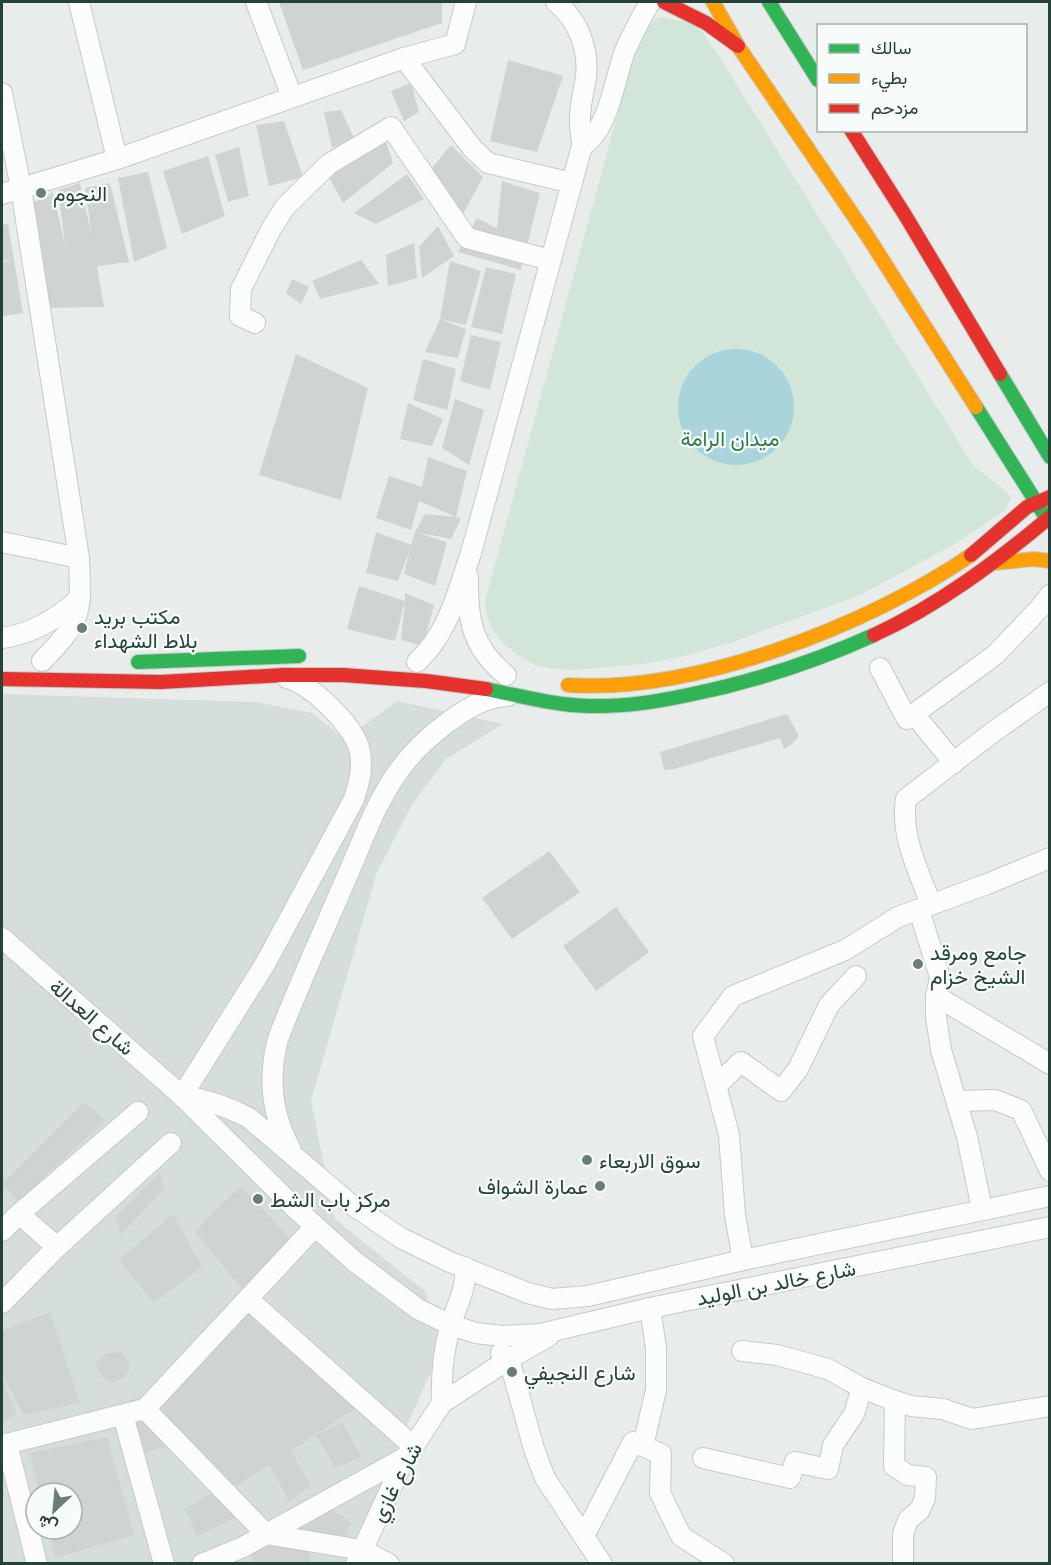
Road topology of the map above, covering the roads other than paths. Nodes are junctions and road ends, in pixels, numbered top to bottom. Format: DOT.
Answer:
graph roads {
  1 [pos="79,2"];
  2 [pos="256,2"];
  3 [pos="466,2"];
  4 [pos="556,2"];
  5 [pos="650,2"];
  6 [pos="664,2"];
  7 [pos="713,2"];
  8 [pos="769,2"];
  9 [pos="738,46"];
  10 [pos="404,58"];
  11 [pos="817,77"];
  12 [pos="2,93"];
  13 [pos="292,97"];
  14 [pos="852,132"];
  15 [pos="582,146"];
  16 [pos="117,159"];
  17 [pos="572,183"];
  18 [pos="21,188"];
  19 [pos="2,194"];
  20 [pos="550,260"];
  21 [pos="255,323"];
  22 [pos="1050,457"];
  23 [pos="1050,496"];
  24 [pos="1036,501"];
  25 [pos="1048,518"];
  26 [pos="2,542"];
  27 [pos="471,553"];
  28 [pos="79,558"];
  29 [pos="1050,561"];
  30 [pos="994,563"];
  31 [pos="1050,595"];
  32 [pos="80,598"];
  33 [pos="2,638"];
  34 [pos="314,656"];
  35 [pos="44,661"];
  36 [pos="119,662"];
  37 [pos="420,662"];
  38 [pos="880,668"];
  39 [pos="485,670"];
  40 [pos="272,676"];
  41 [pos="511,676"];
  42 [pos="2,679"];
  43 [pos="549,684"];
  44 [pos="1050,692"];
  45 [pos="522,696"];
  46 [pos="914,714"];
  47 [pos="954,763"];
  48 [pos="1050,858"];
  49 [pos="925,907"];
  50 [pos="2,938"];
  51 [pos="856,976"];
  52 [pos="936,996"];
  53 [pos="1050,1064"];
  54 [pos="716,1086"];
  55 [pos="182,1096"];
  56 [pos="957,1101"];
  57 [pos="138,1112"];
  58 [pos="171,1143"];
  59 [pos="292,1153"];
  60 [pos="1050,1171"];
  61 [pos="1050,1196"];
  62 [pos="982,1209"];
  63 [pos="19,1214"];
  64 [pos="1050,1227"];
  65 [pos="2,1231"];
  66 [pos="309,1233"];
  67 [pos="57,1247"];
  68 [pos="742,1260"];
  69 [pos="465,1267"];
  70 [pos="248,1299"];
  71 [pos="2,1303"];
  72 [pos="650,1308"];
  73 [pos="451,1325"];
  74 [pos="560,1330"];
  75 [pos="476,1333"];
  76 [pos="742,1351"];
  77 [pos="509,1359"];
  78 [pos="862,1388"];
  79 [pos="895,1401"];
  80 [pos="442,1403"];
  81 [pos="1050,1406"];
  82 [pos="145,1409"];
  83 [pos="123,1415"];
  84 [pos="4,1445"];
  85 [pos="643,1446"];
  86 [pos="410,1451"];
  87 [pos="703,1458"];
  88 [pos="266,1534"];
  89 [pos="584,1536"];
  90 [pos="359,1557"];
  91 [pos="37,1563"];
  92 [pos="164,1563"];
  93 [pos="202,1563"];
  94 [pos="388,1563"];
  95 [pos="602,1563"];
  96 [pos="724,1563"];
  97 [pos="903,1563"];
  1 -- 16 [label="street"];
  2 -- 13 [label="street"];
  3 -- 10 [label="street"];
  4 -- 15 [label="street"];
  5 -- 15 [label="street"];
  6 -- 9 [label="main road"];
  7 -- 9 [label="main road"];
  8 -- 11 [label="main road"];
  9 -- 24 [label="main road"];
  10 -- 13 [label="street"];
  10 -- 17 [label="street"];
  12 -- 18 [label="street"];
  13 -- 16 [label="street"];
  14 -- 22 [label="main road"];
  15 -- 17 [label="street"];
  16 -- 18 [label="street"];
  17 -- 20 [label="street"];
  18 -- 19 [label="street"];
  18 -- 28 [label="street"];
  20 -- 21 [label="street"];
  20 -- 27 [label="street"];
  23 -- 24 [label="main road"];
  24 -- 25 [label="main road"];
  24 -- 43 [label="main road"];
  25 -- 30 [label="main road"];
  26 -- 28 [label="street"];
  27 -- 37 [label="street"];
  27 -- 41 [label="street"];
  28 -- 32 [label="street"];
  29 -- 30 [label="main road"];
  30 -- 45 [label="main road"];
  31 -- 46 [label="street"];
  32 -- 33 [label="street"];
  32 -- 35 [label="street"];
  34 -- 36 [label="main road"];
  38 -- 46 [label="street"];
  39 -- 41 [label="main road"];
  40 -- 42 [label="main road"];
  40 -- 45 [label="main road"];
  40 -- 55 [label="street"];
  44 -- 47 [label="street"];
  45 -- 59 [label="street"];
  46 -- 47 [label="street"];
  47 -- 49 [label="street"];
  48 -- 49 [label="street"];
  49 -- 52 [label="street"];
  49 -- 54 [label="street"];
  50 -- 55 [label="street, شارع العدالة"];
  51 -- 54 [label="street"];
  52 -- 53 [label="street"];
  52 -- 56 [label="street"];
  54 -- 68 [label="street"];
  55 -- 59 [label="street"];
  55 -- 73 [label="street, شارع العدالة"];
  56 -- 60 [label="street"];
  56 -- 62 [label="street"];
  57 -- 63 [label="street"];
  58 -- 67 [label="street"];
  59 -- 69 [label="street"];
  61 -- 62 [label="street"];
  62 -- 68 [label="street"];
  63 -- 65 [label="street"];
  63 -- 67 [label="street"];
  64 -- 72 [label="street, شارع خالد بن الوليد"];
  66 -- 70 [label="street"];
  67 -- 71 [label="street"];
  68 -- 69 [label="street"];
  69 -- 73 [label="street"];
  70 -- 82 [label="street"];
  70 -- 86 [label="street"];
  72 -- 74 [label="street, شارع خالد بن الوليد"];
  72 -- 85 [label="street"];
  73 -- 75 [label="street, شارع العدالة"];
  73 -- 80 [label="street"];
  74 -- 75 [label="street, شارع خالد بن الوليد"];
  74 -- 77 [label="street, شارع غازي"];
  75 -- 77 [label="street"];
  76 -- 78 [label="street"];
  77 -- 80 [label="street, شارع غازي"];
  77 -- 89 [label="street"];
  78 -- 79 [label="street"];
  78 -- 87 [label="street"];
  79 -- 81 [label="street"];
  79 -- 97 [label="street"];
  80 -- 86 [label="street, شارع غازي"];
  82 -- 83 [label="street"];
  82 -- 88 [label="street"];
  83 -- 84 [label="street"];
  83 -- 92 [label="street"];
  84 -- 91 [label="street"];
  85 -- 89 [label="street"];
  85 -- 96 [label="street"];
  86 -- 88 [label="street"];
  86 -- 90 [label="street, شارع غازي"];
  88 -- 90 [label="street"];
  88 -- 93 [label="street"];
  89 -- 95 [label="street"];
  90 -- 94 [label="street"];
}
